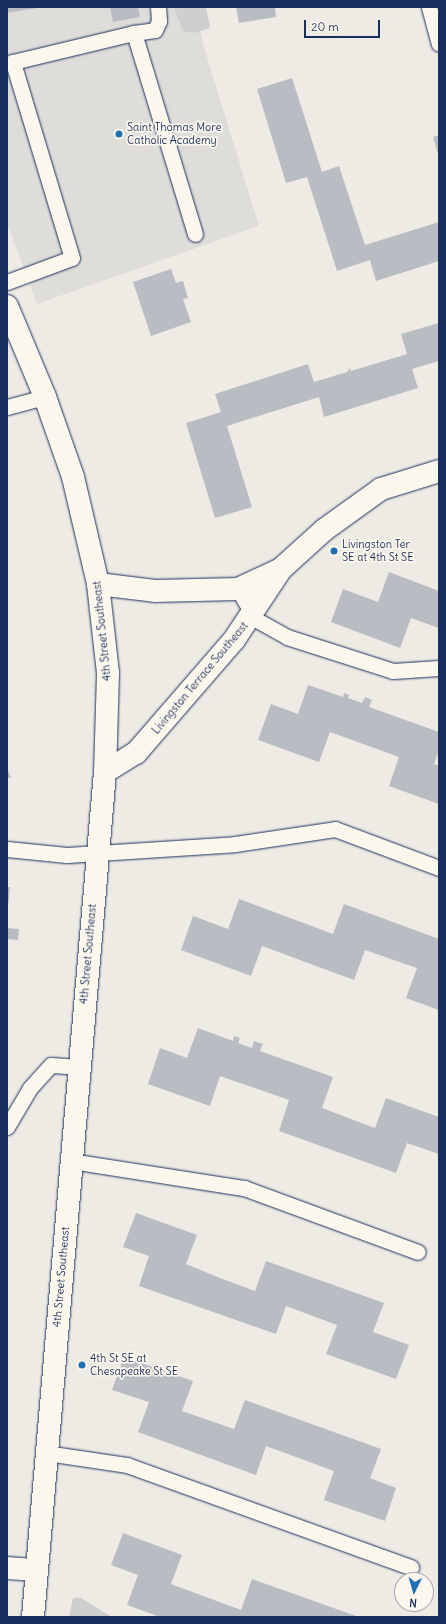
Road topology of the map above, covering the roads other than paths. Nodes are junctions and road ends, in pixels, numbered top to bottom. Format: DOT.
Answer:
graph roads {
  1 [pos="158,7"];
  2 [pos="429,7"];
  3 [pos="134,33"];
  4 [pos="439,44"];
  5 [pos="195,234"];
  6 [pos="7,282"];
  7 [pos="7,306"];
  8 [pos="45,397"];
  9 [pos="7,407"];
  10 [pos="439,471"];
  11 [pos="281,569"];
  12 [pos="98,584"];
  13 [pos="238,589"];
  14 [pos="252,615"];
  15 [pos="439,668"];
  16 [pos="104,772"];
  17 [pos="7,849"];
  18 [pos="96,850"];
  19 [pos="439,868"];
  20 [pos="78,1067"];
  21 [pos="7,1127"];
  22 [pos="71,1161"];
  23 [pos="418,1252"];
  24 [pos="46,1454"];
  25 [pos="411,1566"];
  26 [pos="7,1568"];
  27 [pos="37,1570"];
  28 [pos="33,1617"];
  1 -- 3 [label="lane"];
  2 -- 4 [label="lane"];
  3 -- 5 [label="lane"];
  3 -- 6 [label="lane"];
  7 -- 8 [label="street, 4th Street Southeast"];
  8 -- 9 [label="lane"];
  8 -- 12 [label="street, 4th Street Southeast"];
  10 -- 11 [label="street, Livingston Terrace Southeast"];
  11 -- 13 [label="street, Livingston Terrace Southeast"];
  11 -- 14 [label="street, Livingston Terrace Southeast"];
  12 -- 13 [label="street, Livingston Terrace Southeast"];
  12 -- 16 [label="street, 4th Street Southeast"];
  13 -- 14 [label="lane"];
  14 -- 15 [label="lane"];
  14 -- 16 [label="street, Livingston Terrace Southeast"];
  16 -- 18 [label="street, 4th Street Southeast"];
  17 -- 18 [label="lane"];
  18 -- 19 [label="lane"];
  18 -- 20 [label="street, 4th Street Southeast"];
  20 -- 21 [label="lane"];
  20 -- 22 [label="street, 4th Street Southeast"];
  22 -- 23 [label="lane"];
  22 -- 24 [label="street, 4th Street Southeast"];
  24 -- 25 [label="lane"];
  24 -- 27 [label="street, 4th Street Southeast"];
  26 -- 27 [label="street"];
  27 -- 28 [label="street, 4th Street Southeast"];
}
